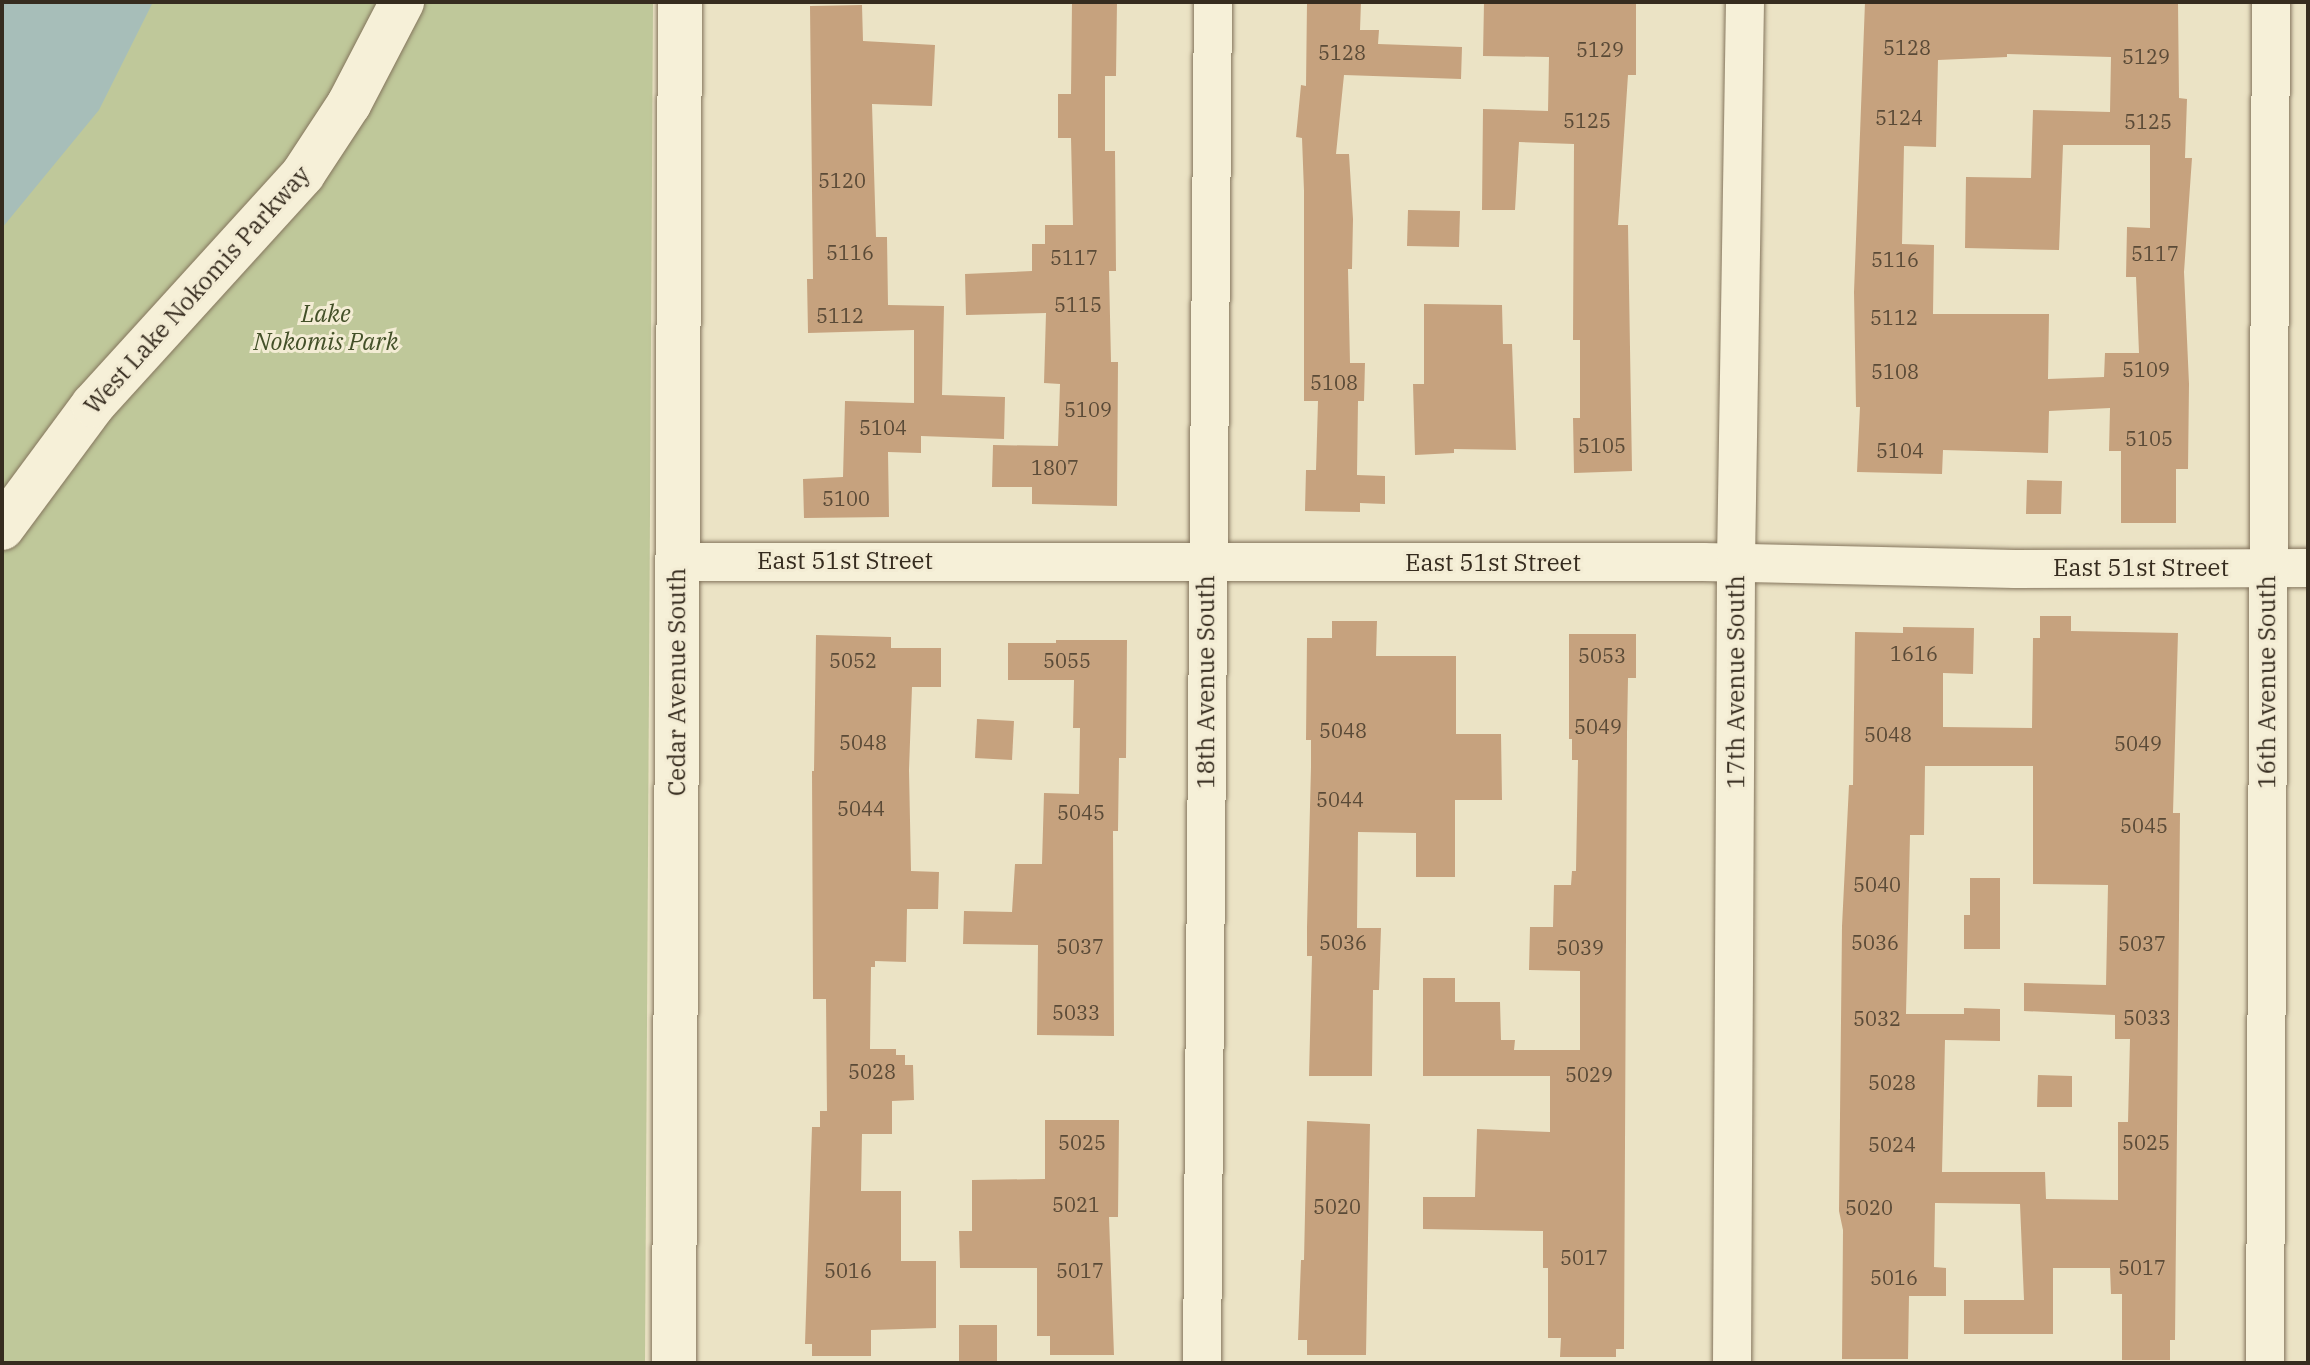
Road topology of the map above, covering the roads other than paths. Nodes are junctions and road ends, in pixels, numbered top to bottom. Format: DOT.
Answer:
graph roads {
  1 [pos="402,2"];
  2 [pos="680,2"];
  3 [pos="1213,2"];
  4 [pos="1745,2"];
  5 [pos="2271,2"];
  6 [pos="2,528"];
  7 [pos="678,562"];
  8 [pos="1206,562"];
  9 [pos="1736,562"];
  10 [pos="2267,568"];
  11 [pos="2308,568"];
  12 [pos="674,1363"];
  13 [pos="1202,1363"];
  14 [pos="1732,1363"];
  15 [pos="2265,1363"];
  1 -- 6 [label="main road, West Lake Nokomis Parkway"];
  2 -- 7 [label="main road, Cedar Avenue South"];
  3 -- 8 [label="street, 18th Avenue South"];
  4 -- 9 [label="street, 17th Avenue South"];
  5 -- 10 [label="street, 16th Avenue South"];
  7 -- 8 [label="street, East 51st Street"];
  7 -- 12 [label="main road, Cedar Avenue South"];
  8 -- 9 [label="street, East 51st Street"];
  8 -- 13 [label="street, 18th Avenue South"];
  9 -- 10 [label="street, East 51st Street"];
  9 -- 14 [label="street, 17th Avenue South"];
  10 -- 11 [label="street, East 51st Street"];
  10 -- 15 [label="street, 16th Avenue South"];
}
